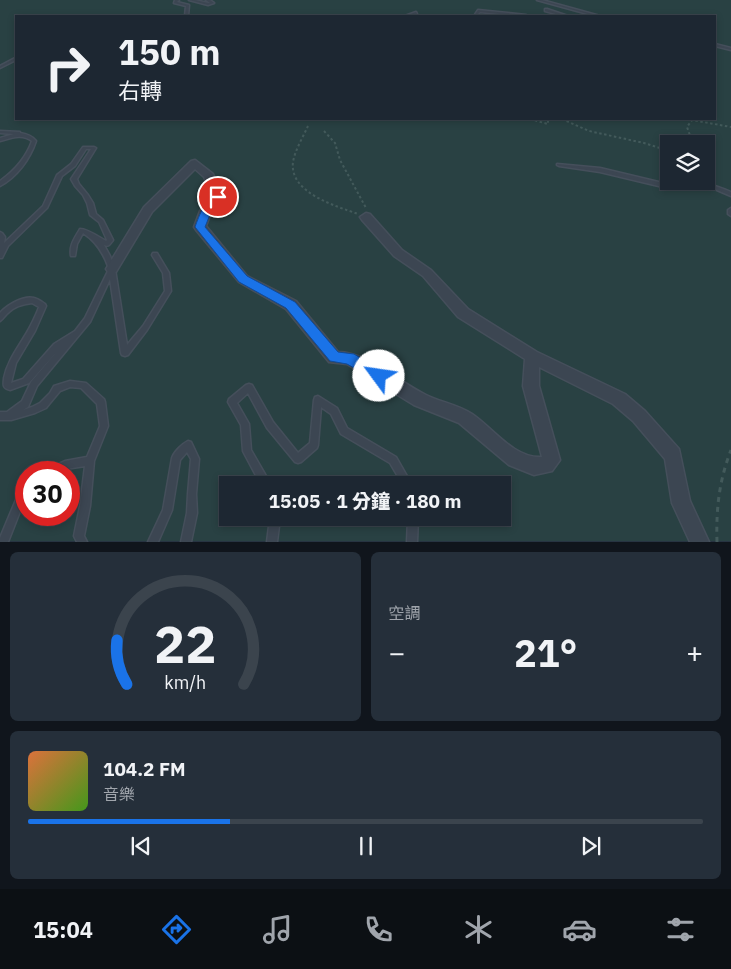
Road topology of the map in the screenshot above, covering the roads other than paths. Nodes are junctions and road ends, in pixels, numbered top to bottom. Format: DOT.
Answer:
graph roads {
  1 [pos="177,0"];
  2 [pos="191,0"];
  3 [pos="208,0"];
  4 [pos="539,0"];
  5 [pos="553,5"];
  6 [pos="546,10"];
  7 [pos="416,13"];
  8 [pos="187,15"];
  9 [pos="410,15"];
  10 [pos="475,15"];
  11 [pos="513,15"];
  12 [pos="548,15"];
  13 [pos="563,15"];
  14 [pos="594,15"];
  15 [pos="716,45"];
  16 [pos="731,49"];
  17 [pos="15,60"];
  18 [pos="0,67"];
  19 [pos="0,132"];
  20 [pos="22,133"];
  21 [pos="0,140"];
  22 [pos="559,165"];
  23 [pos="660,184"];
  24 [pos="0,185"];
  25 [pos="715,187"];
  26 [pos="731,194"];
  27 [pos="731,210"];
  28 [pos="731,214"];
  29 [pos="366,217"];
  30 [pos="0,234"];
  31 [pos="94,236"];
  32 [pos="0,251"];
  33 [pos="73,254"];
  34 [pos="155,255"];
  35 [pos="0,256"];
  36 [pos="112,270"];
  37 [pos="0,318"];
  38 [pos="77,333"];
  39 [pos="532,356"];
  40 [pos="4,416"];
  41 [pos="90,461"];
  42 [pos="80,463"];
  43 [pos="261,476"];
  44 [pos="403,476"];
  45 [pos="15,513"];
  46 [pos="274,526"];
  47 [pos="413,526"];
  48 [pos="3,542"];
  49 [pos="82,542"];
  50 [pos="154,542"];
  51 [pos="186,542"];
  52 [pos="272,542"];
  53 [pos="412,542"];
  54 [pos="700,542"];
  1 -- 8 [label="lane"];
  2 -- 3 [label="lane"];
  4 -- 5 [label="lane"];
  5 -- 6 [label="lane"];
  5 -- 14 [label="lane"];
  6 -- 12 [label="lane"];
  6 -- 13 [label="lane"];
  7 -- 9 [label="lane"];
  10 -- 11 [label="lane"];
  15 -- 16 [label="lane"];
  17 -- 18 [label="lane"];
  19 -- 20 [label="lane"];
  20 -- 21 [label="lane"];
  20 -- 24 [label="lane"];
  22 -- 23 [label="lane"];
  25 -- 26 [label="lane"];
  27 -- 28 [label="lane"];
  29 -- 39 [label="street"];
  30 -- 32 [label="lane"];
  31 -- 33 [label="lane"];
  31 -- 35 [label="lane"];
  31 -- 36 [label="lane"];
  34 -- 36 [label="lane"];
  36 -- 38 [label="lane"];
  36 -- 39 [label="street"];
  37 -- 38 [label="lane"];
  38 -- 40 [label="lane"];
  39 -- 54 [label="street"];
  40 -- 41 [label="lane"];
  41 -- 42 [label="lane"];
  41 -- 49 [label="lane"];
  43 -- 44 [label="lane"];
  45 -- 48 [label="lane"];
  46 -- 52 [label="lane"];
  47 -- 53 [label="lane"];
  50 -- 51 [label="lane"];
}
